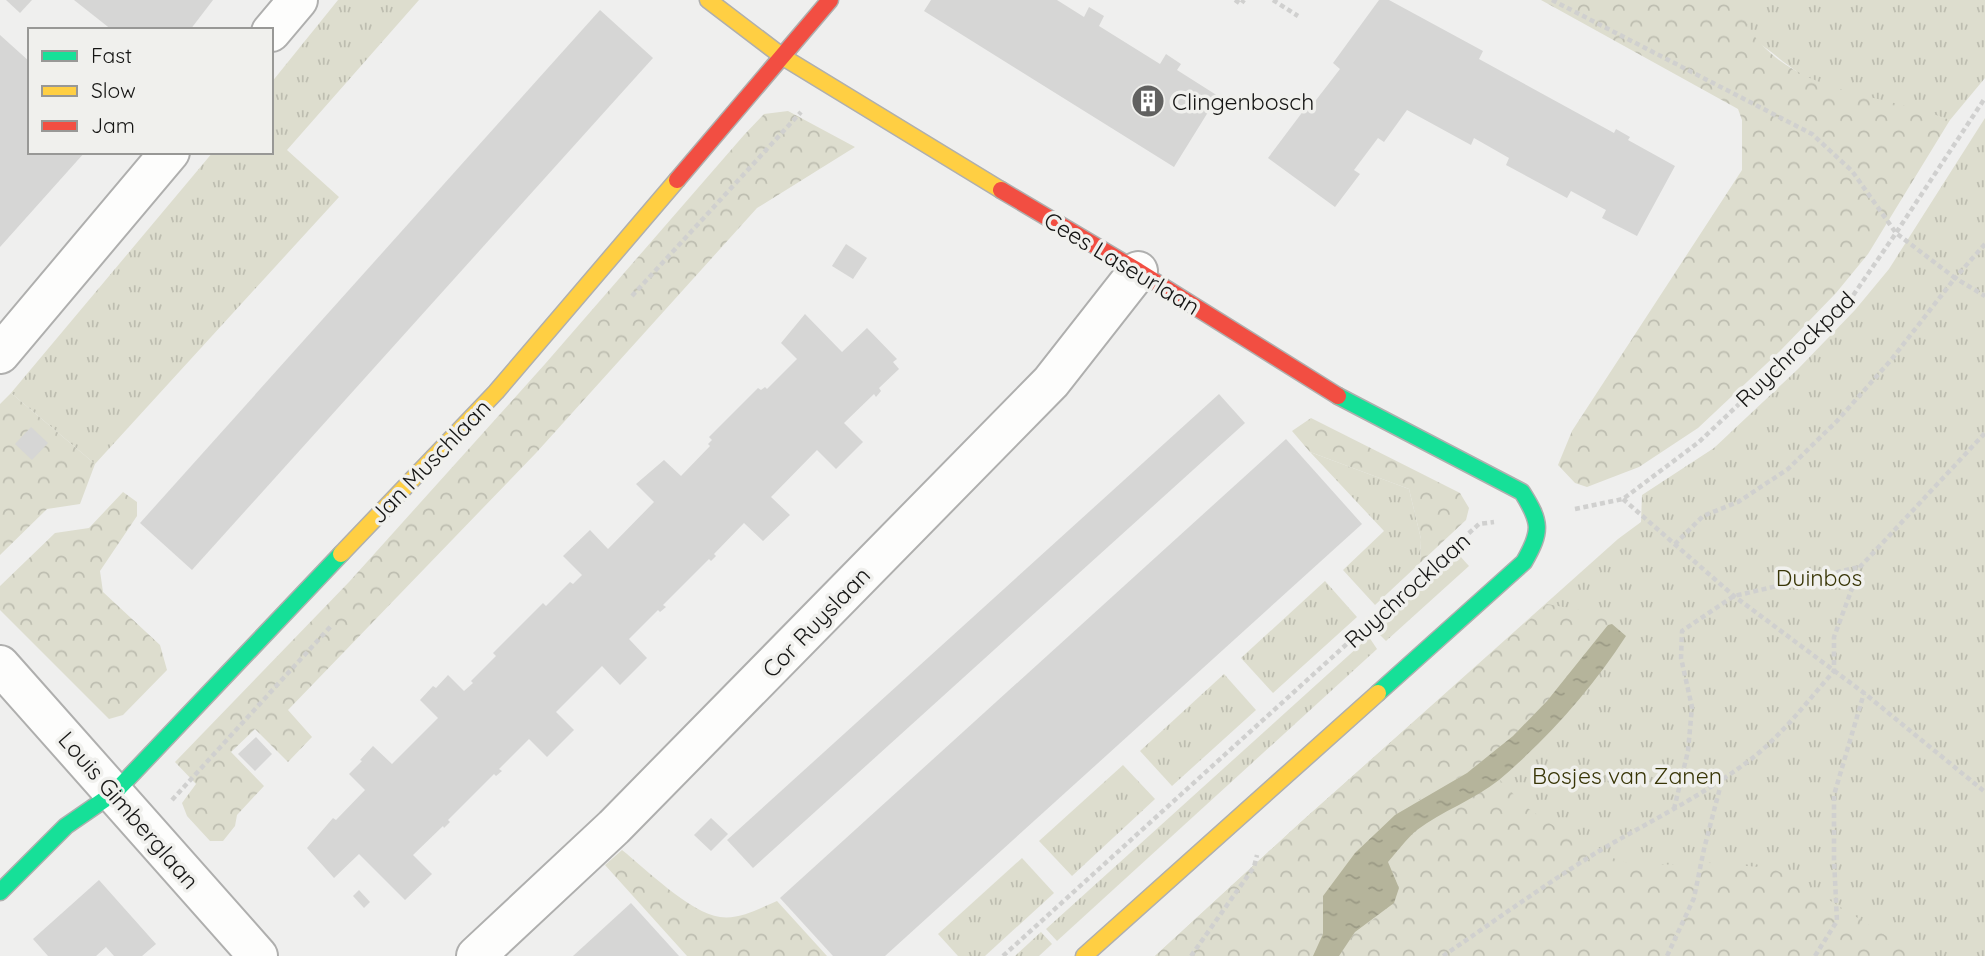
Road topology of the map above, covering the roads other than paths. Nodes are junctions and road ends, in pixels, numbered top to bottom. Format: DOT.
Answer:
graph roads {
  1 [pos="298,0"];
  2 [pos="708,0"];
  3 [pos="830,0"];
  4 [pos="273,30"];
  5 [pos="783,57"];
  6 [pos="168,154"];
  7 [pos="1138,271"];
  8 [pos="0,354"];
  9 [pos="0,665"];
  10 [pos="114,793"];
  11 [pos="0,892"];
  12 [pos="258,956"];
  13 [pos="476,956"];
  14 [pos="1084,956"];
  1 -- 4 [label="street"];
  2 -- 5 [label="street, Cees Laseurlaan"];
  3 -- 5 [label="street, Jan Muschlaan"];
  5 -- 7 [label="street, Cees Laseurlaan"];
  5 -- 10 [label="street, Jan Muschlaan"];
  6 -- 8 [label="street"];
  7 -- 13 [label="street, Cor Ruyslaan"];
  7 -- 14 [label="street, Cees Laseurlaan"];
  9 -- 10 [label="street, Louis Gimberglaan"];
  10 -- 11 [label="street, Jan Muschlaan"];
  10 -- 12 [label="street, Louis Gimberglaan"];
}
